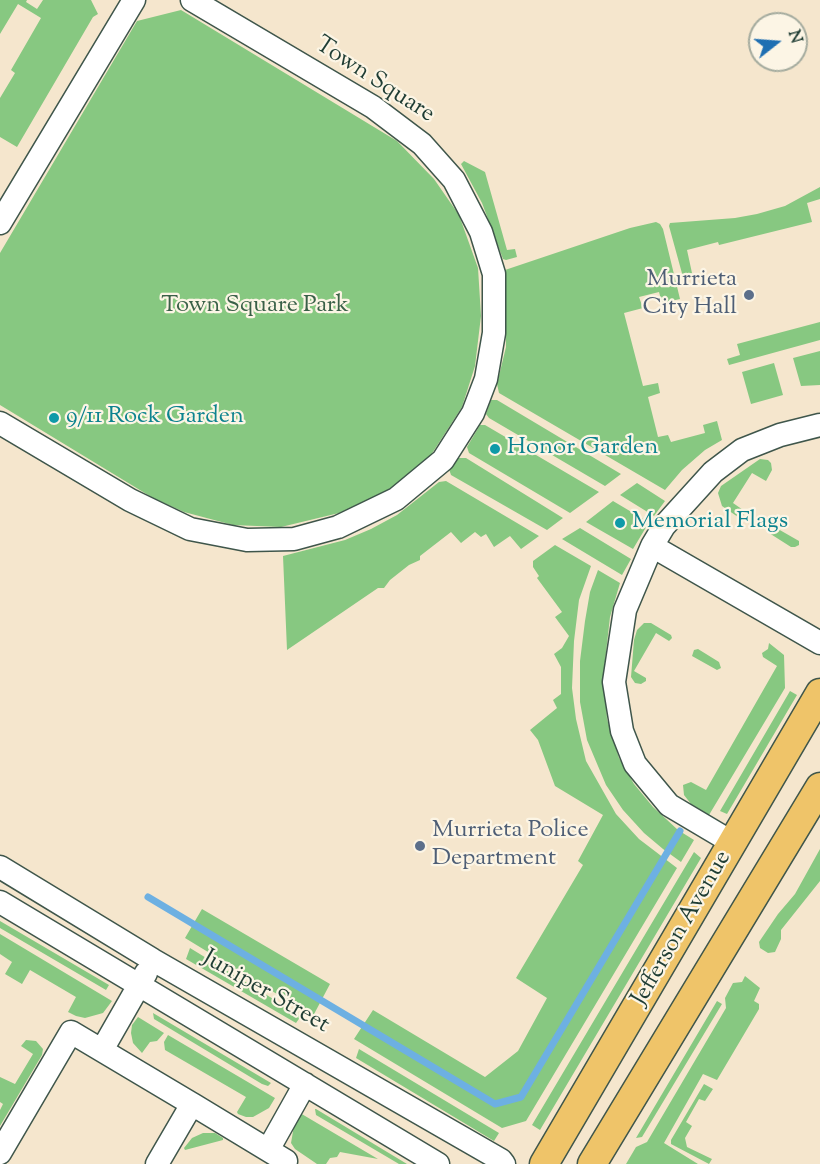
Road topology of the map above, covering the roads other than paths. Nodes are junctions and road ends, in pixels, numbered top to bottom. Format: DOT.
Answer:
graph roads {
  1 [pos="134,0"];
  2 [pos="192,0"];
  3 [pos="0,224"];
  4 [pos="0,423"];
  5 [pos="820,425"];
  6 [pos="652,546"];
  7 [pos="820,643"];
  8 [pos="820,693"];
  9 [pos="820,787"];
  10 [pos="733,843"];
  11 [pos="0,867"];
  12 [pos="0,902"];
  13 [pos="153,960"];
  14 [pos="140,985"];
  15 [pos="222,1034"];
  16 [pos="102,1050"];
  17 [pos="320,1057"];
  18 [pos="311,1088"];
  19 [pos="192,1104"];
  20 [pos="0,1153"];
  21 [pos="276,1157"];
  22 [pos="157,1164"];
  23 [pos="438,1164"];
  24 [pos="504,1164"];
  25 [pos="544,1164"];
  26 [pos="592,1164"];
  1 -- 3 [label="street"];
  2 -- 4 [label="street, Town Square"];
  5 -- 6 [label="street"];
  6 -- 7 [label="street"];
  6 -- 10 [label="street"];
  8 -- 10 [label="main road, Jefferson Avenue"];
  9 -- 26 [label="main road, Jefferson Avenue"];
  10 -- 25 [label="main road, Jefferson Avenue"];
  11 -- 13 [label="street, Juniper Street"];
  12 -- 14 [label="street"];
  13 -- 14 [label="street"];
  13 -- 17 [label="street, Juniper Street"];
  14 -- 15 [label="street"];
  14 -- 16 [label="street"];
  15 -- 17 [label="street"];
  15 -- 18 [label="street"];
  16 -- 19 [label="street"];
  16 -- 20 [label="street"];
  17 -- 18 [label="street"];
  17 -- 24 [label="street, Juniper Street"];
  18 -- 21 [label="street"];
  18 -- 23 [label="street"];
  19 -- 21 [label="street"];
  19 -- 22 [label="street"];
}
